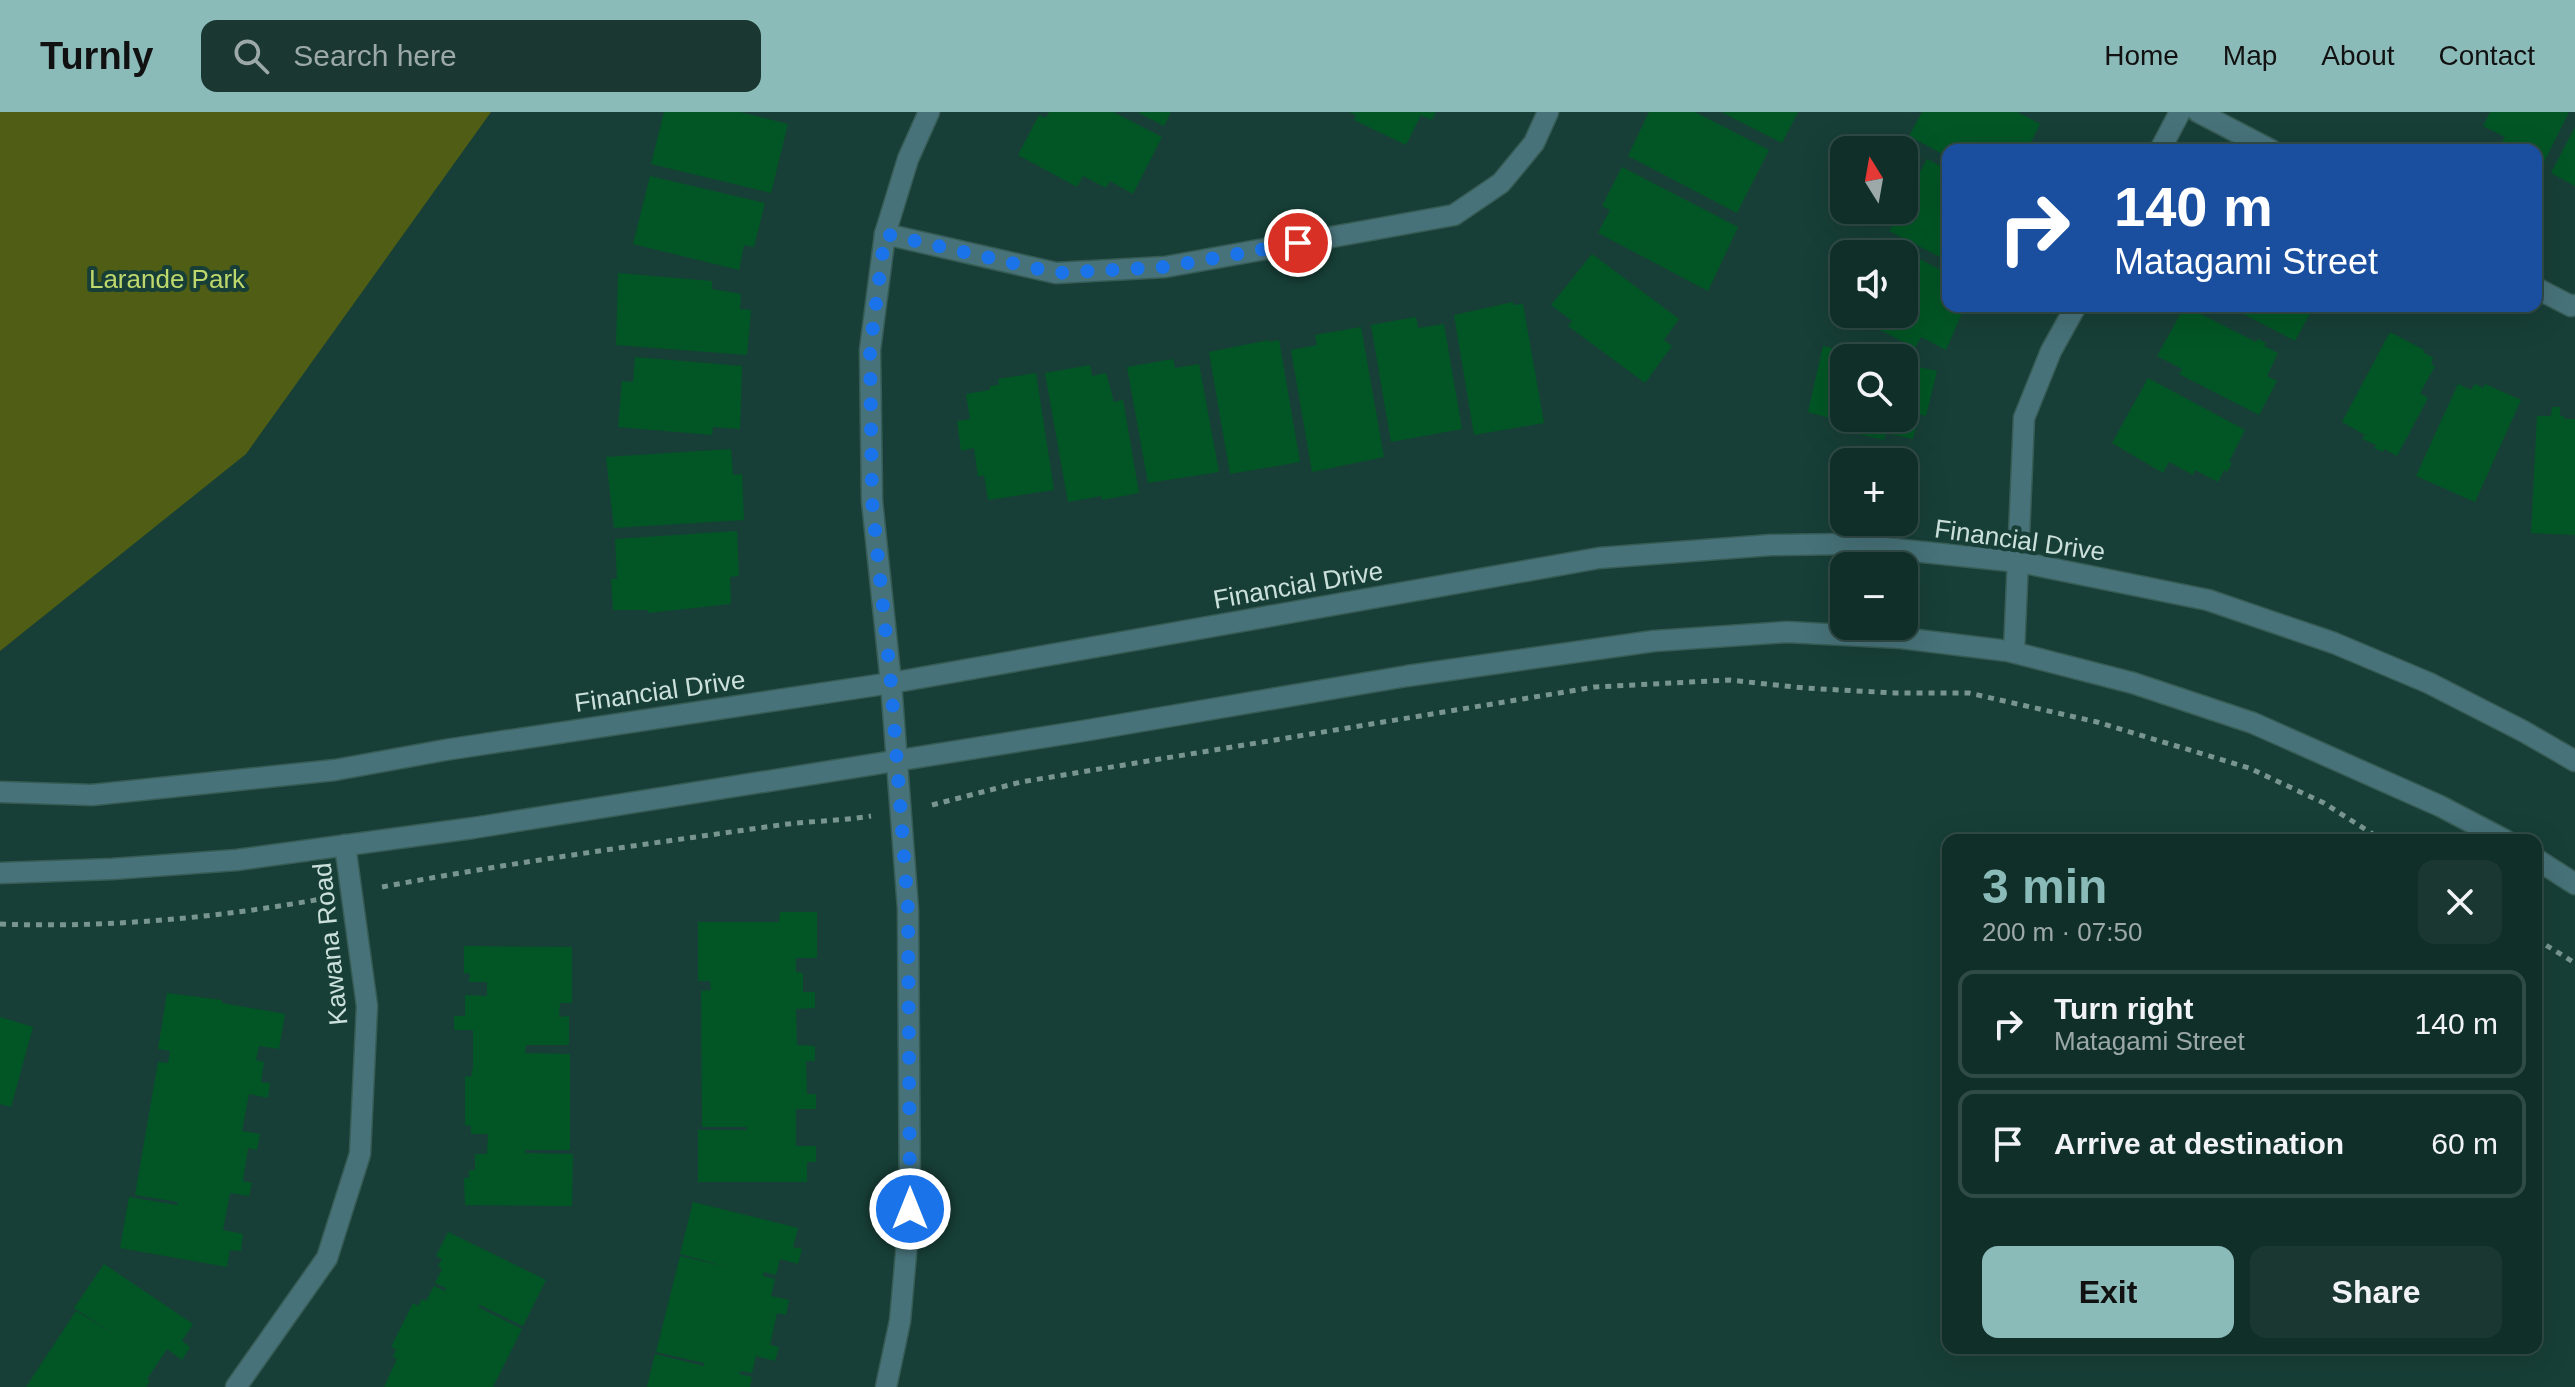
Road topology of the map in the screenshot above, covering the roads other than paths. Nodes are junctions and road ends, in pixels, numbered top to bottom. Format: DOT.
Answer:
graph roads {
  1 [pos="929,112"];
  2 [pos="1548,112"];
  3 [pos="2180,112"];
  4 [pos="2198,112"];
  5 [pos="2163,144"];
  6 [pos="2259,144"];
  7 [pos="885,234"];
  8 [pos="2542,291"];
  9 [pos="2575,305"];
  10 [pos="2073,312"];
  11 [pos="2020,562"];
  12 [pos="2014,652"];
  13 [pos="891,683"];
  14 [pos="897,760"];
  15 [pos="2575,761"];
  16 [pos="0,792"];
  17 [pos="2494,834"];
  18 [pos="345,845"];
  19 [pos="2542,862"];
  20 [pos="0,873"];
  21 [pos="2573,878"];
  22 [pos="236,1387"];
  23 [pos="886,1387"];
  1 -- 7 [label="street"];
  2 -- 7 [label="street"];
  3 -- 5 [label="street"];
  4 -- 6 [label="street"];
  7 -- 13 [label="street"];
  8 -- 9 [label="street"];
  10 -- 11 [label="street"];
  11 -- 12 [label="street"];
  11 -- 13 [label="street, Financial Drive"];
  11 -- 15 [label="street, Financial Drive"];
  12 -- 14 [label="street"];
  12 -- 17 [label="street"];
  13 -- 14 [label="street"];
  13 -- 16 [label="street, Financial Drive"];
  14 -- 18 [label="street"];
  14 -- 23 [label="street"];
  18 -- 20 [label="street"];
  18 -- 22 [label="street, Kawana Road"];
  19 -- 21 [label="street"];
}
